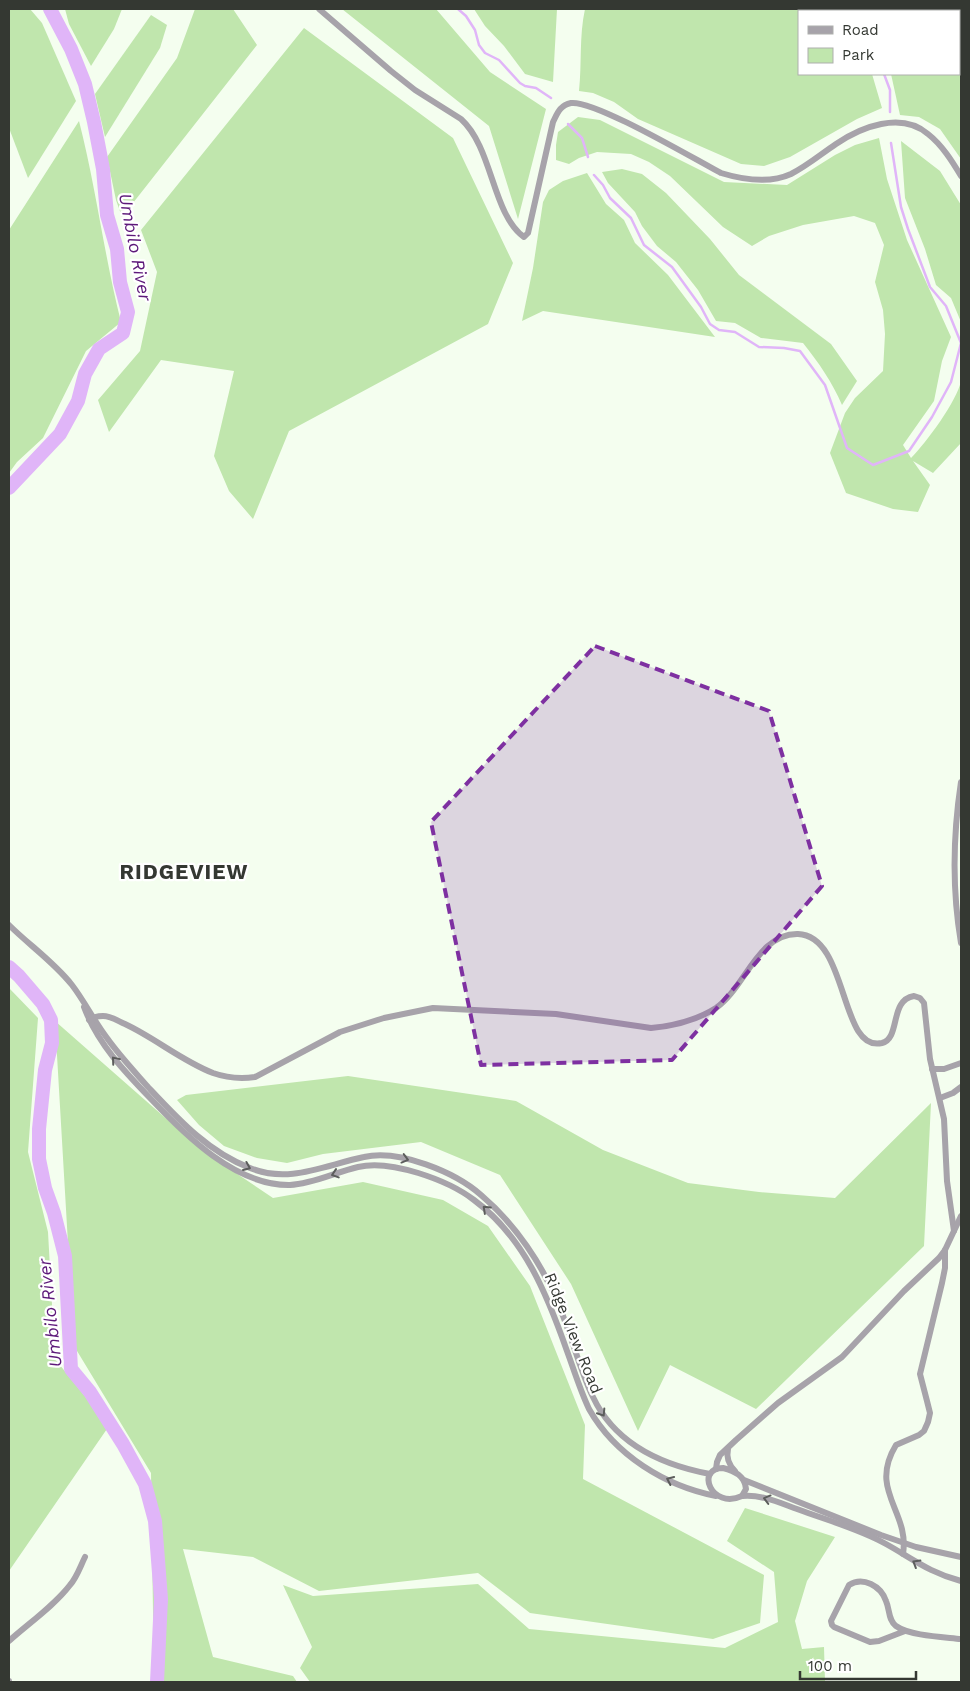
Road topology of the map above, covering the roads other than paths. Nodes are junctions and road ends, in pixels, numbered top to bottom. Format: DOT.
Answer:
graph roads {
  1 [pos="319,9"];
  2 [pos="961,176"];
  3 [pos="961,782"];
  4 [pos="9,924"];
  5 [pos="961,944"];
  6 [pos="91,1018"];
  7 [pos="961,1062"];
  8 [pos="932,1069"];
  9 [pos="961,1087"];
  10 [pos="940,1098"];
  11 [pos="961,1216"];
  12 [pos="954,1231"];
  13 [pos="945,1250"];
  14 [pos="574,1348"];
  15 [pos="567,1351"];
  16 [pos="728,1448"];
  17 [pos="713,1472"];
  18 [pos="738,1474"];
  19 [pos="744,1480"];
  20 [pos="716,1496"];
  21 [pos="742,1496"];
  22 [pos="905,1543"];
  23 [pos="903,1554"];
  24 [pos="85,1557"];
  25 [pos="961,1557"];
  26 [pos="961,1581"];
  27 [pos="905,1631"];
  28 [pos="961,1639"];
  29 [pos="9,1641"];
  1 -- 2 [label="street"];
  3 -- 5 [label="street"];
  4 -- 6 [label="street, Ridge View Road"];
  6 -- 8 [label="street"];
  6 -- 14 [label="street, Ridge View Road, one-way"];
  15 -- 6 [label="street, Ridge View Road, one-way"];
  7 -- 8 [label="street"];
  8 -- 10 [label="street"];
  9 -- 10 [label="street"];
  10 -- 12 [label="street"];
  11 -- 12 [label="street"];
  12 -- 13 [label="street"];
  13 -- 16 [label="street"];
  13 -- 22 [label="street"];
  14 -- 15 [label="street"];
  14 -- 17 [label="street, Ridge View Road, one-way"];
  20 -- 15 [label="street, Ridge View Road, one-way"];
  16 -- 17 [label="street"];
  16 -- 18 [label="street"];
  17 -- 18 [label="street, Ridge View Road"];
  17 -- 20 [label="street"];
  18 -- 19 [label="street"];
  19 -- 21 [label="street"];
  19 -- 22 [label="street"];
  20 -- 21 [label="street, Ridge View Road"];
  23 -- 21 [label="street, Ridge View Road, one-way"];
  22 -- 23 [label="street"];
  22 -- 25 [label="street"];
  26 -- 23 [label="street, Ridge View Road, one-way"];
  24 -- 29 [label="street"];
  27 -- 27 [label="street"];
  27 -- 28 [label="street"];
}
